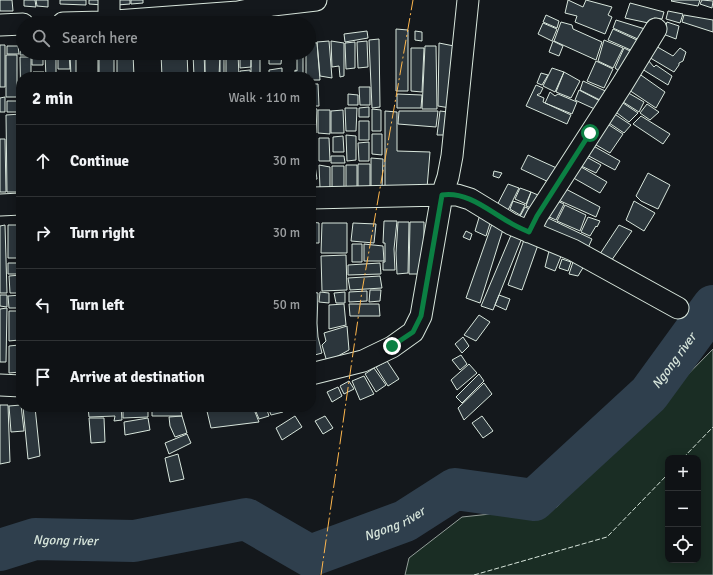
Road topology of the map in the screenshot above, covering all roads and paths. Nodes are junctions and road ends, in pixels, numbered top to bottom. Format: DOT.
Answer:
graph roads {
  1 [pos="108,0"];
  2 [pos="316,0"];
  3 [pos="468,0"];
  4 [pos="109,16"];
  5 [pos="181,16"];
  6 [pos="0,24"];
  7 [pos="16,24"];
  8 [pos="656,29"];
  9 [pos="87,60"];
  10 [pos="87,72"];
  11 [pos="442,195"];
  12 [pos="316,198"];
  13 [pos="16,204"];
  14 [pos="0,205"];
  15 [pos="529,232"];
  16 [pos="678,308"];
  17 [pos="316,373"];
  18 [pos="0,386"];
  19 [pos="16,386"];
  1 -- 4 [label="street"];
  2 -- 5 [label="street"];
  3 -- 11 [label="street"];
  6 -- 7 [label="street"];
  8 -- 15 [label="street"];
  9 -- 10 [label="street"];
  11 -- 12 [label="street"];
  11 -- 15 [label="street"];
  11 -- 17 [label="street"];
  13 -- 14 [label="street"];
  15 -- 16 [label="street"];
  18 -- 19 [label="street"];
}
